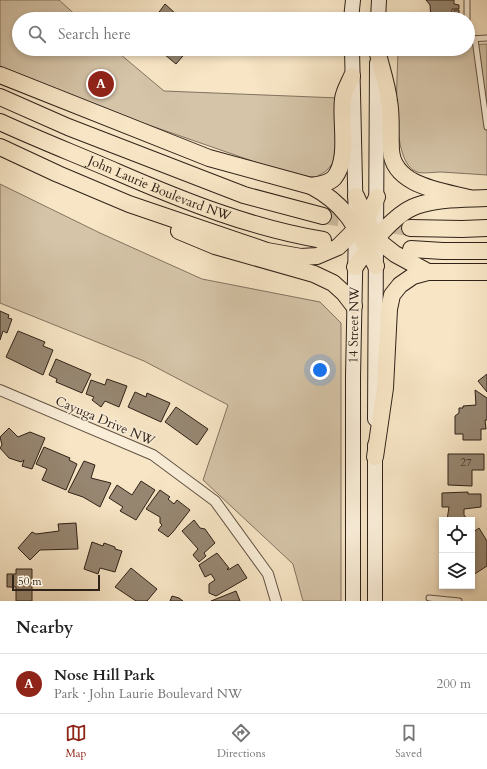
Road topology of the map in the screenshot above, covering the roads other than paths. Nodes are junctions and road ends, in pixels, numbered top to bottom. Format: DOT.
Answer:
graph roads {
  1 [pos="353,0"];
  2 [pos="379,0"];
  3 [pos="467,0"];
  4 [pos="352,12"];
  5 [pos="378,12"];
  6 [pos="467,12"];
  7 [pos="475,38"];
  8 [pos="487,38"];
  9 [pos="352,56"];
  10 [pos="377,56"];
  11 [pos="379,56"];
  12 [pos="0,75"];
  13 [pos="352,76"];
  14 [pos="0,97"];
  15 [pos="0,122"];
  16 [pos="487,127"];
  17 [pos="0,147"];
  18 [pos="311,186"];
  19 [pos="356,196"];
  20 [pos="377,197"];
  21 [pos="469,198"];
  22 [pos="487,198"];
  23 [pos="129,204"];
  24 [pos="323,216"];
  25 [pos="361,223"];
  26 [pos="410,228"];
  27 [pos="487,228"];
  28 [pos="323,240"];
  29 [pos="371,244"];
  30 [pos="411,249"];
  31 [pos="487,251"];
  32 [pos="376,266"];
  33 [pos="355,267"];
  34 [pos="428,272"];
  35 [pos="487,272"];
  36 [pos="354,306"];
  37 [pos="0,390"];
  38 [pos="375,457"];
  39 [pos="429,598"];
  40 [pos="276,601"];
  41 [pos="353,601"];
  42 [pos="375,601"];
  43 [pos="459,601"];
  1 -- 4 [label="main road"];
  2 -- 5 [label="main road"];
  3 -- 6 [label="lane"];
  7 -- 8 [label="lane"];
  7 -- 16 [label="lane"];
  9 -- 13 [label="main road"];
  10 -- 20 [label="main road"];
  11 -- 21 [label="main road"];
  12 -- 18 [label="main road"];
  13 -- 18 [label="main road"];
  13 -- 19 [label="main road"];
  14 -- 24 [label="main road, John Laurie Boulevard NW"];
  15 -- 28 [label="main road, John Laurie Boulevard NW"];
  17 -- 23 [label="main road"];
  18 -- 25 [label="main road"];
  19 -- 25 [label="main road"];
  20 -- 25 [label="main road"];
  20 -- 29 [label="main road"];
  21 -- 22 [label="main road"];
  21 -- 29 [label="main road"];
  23 -- 25 [label="main road"];
  23 -- 36 [label="main road"];
  25 -- 29 [label="main road"];
  25 -- 33 [label="main road, 14 Street NW"];
  26 -- 27 [label="main road"];
  29 -- 32 [label="main road"];
  29 -- 33 [label="main road"];
  29 -- 34 [label="main road"];
  30 -- 31 [label="main road"];
  32 -- 38 [label="main road, 14 Street NW"];
  33 -- 36 [label="main road, 14 Street NW"];
  34 -- 35 [label="main road"];
  34 -- 38 [label="main road"];
  36 -- 41 [label="main road, 14 Street NW"];
  37 -- 40 [label="street, Cayuga Drive NW"];
  38 -- 42 [label="main road, 14 Street NW"];
  39 -- 43 [label="lane"];
}
